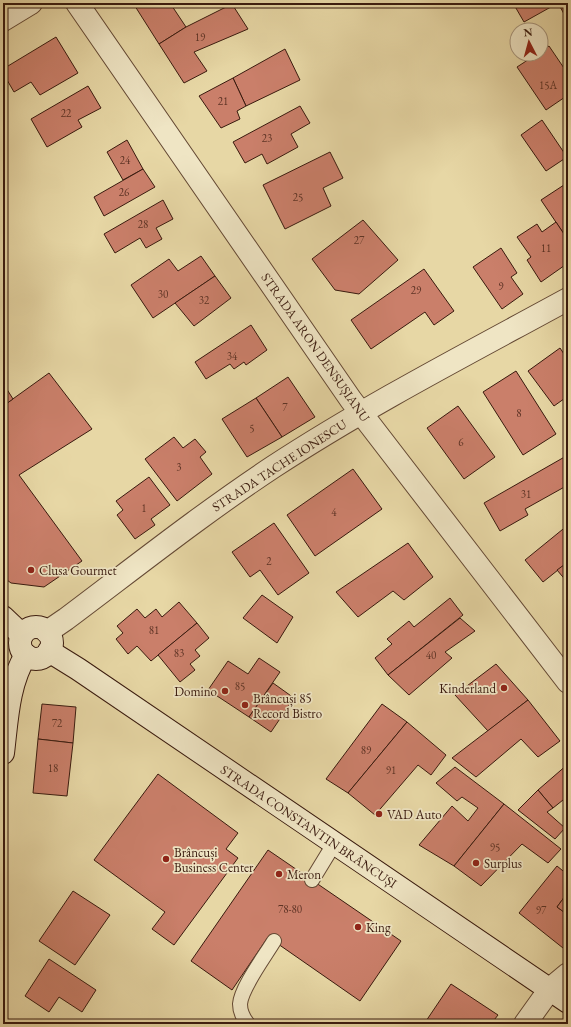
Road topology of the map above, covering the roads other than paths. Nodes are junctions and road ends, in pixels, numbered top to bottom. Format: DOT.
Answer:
graph roads {
  1 [pos="31,3"];
  2 [pos="77,3"];
  3 [pos="3,20"];
  4 [pos="568,299"];
  5 [pos="360,412"];
  6 [pos="3,617"];
  7 [pos="48,642"];
  8 [pos="24,645"];
  9 [pos="568,682"];
  10 [pos="3,753"];
  11 [pos="334,844"];
  12 [pos="312,880"];
  13 [pos="274,941"];
  14 [pos="568,974"];
  15 [pos="550,989"];
  16 [pos="568,1002"];
  17 [pos="248,1024"];
  18 [pos="525,1024"];
  1 -- 3 [label="street"];
  2 -- 5 [label="street, STRADA ARON DENSUȘIANU"];
  4 -- 5 [label="street, STRADA TACHE IONESCU"];
  5 -- 7 [label="street, STRADA TACHE IONESCU"];
  5 -- 9 [label="street, STRADA ARON DENSUȘIANU"];
  6 -- 8 [label="street"];
  7 -- 8 [label="street, STRADA TACHE IONESCU"];
  7 -- 11 [label="street, STRADA CONSTANTIN BRÂNCUȘI"];
  8 -- 10 [label="street"];
  11 -- 12 [label="lane"];
  11 -- 15 [label="street, STRADA CONSTANTIN BRÂNCUȘI"];
  13 -- 17 [label="lane"];
  14 -- 15 [label="street"];
  15 -- 16 [label="street, STRADA CONSTANTIN BRÂNCUȘI"];
  15 -- 18 [label="street"];
}
